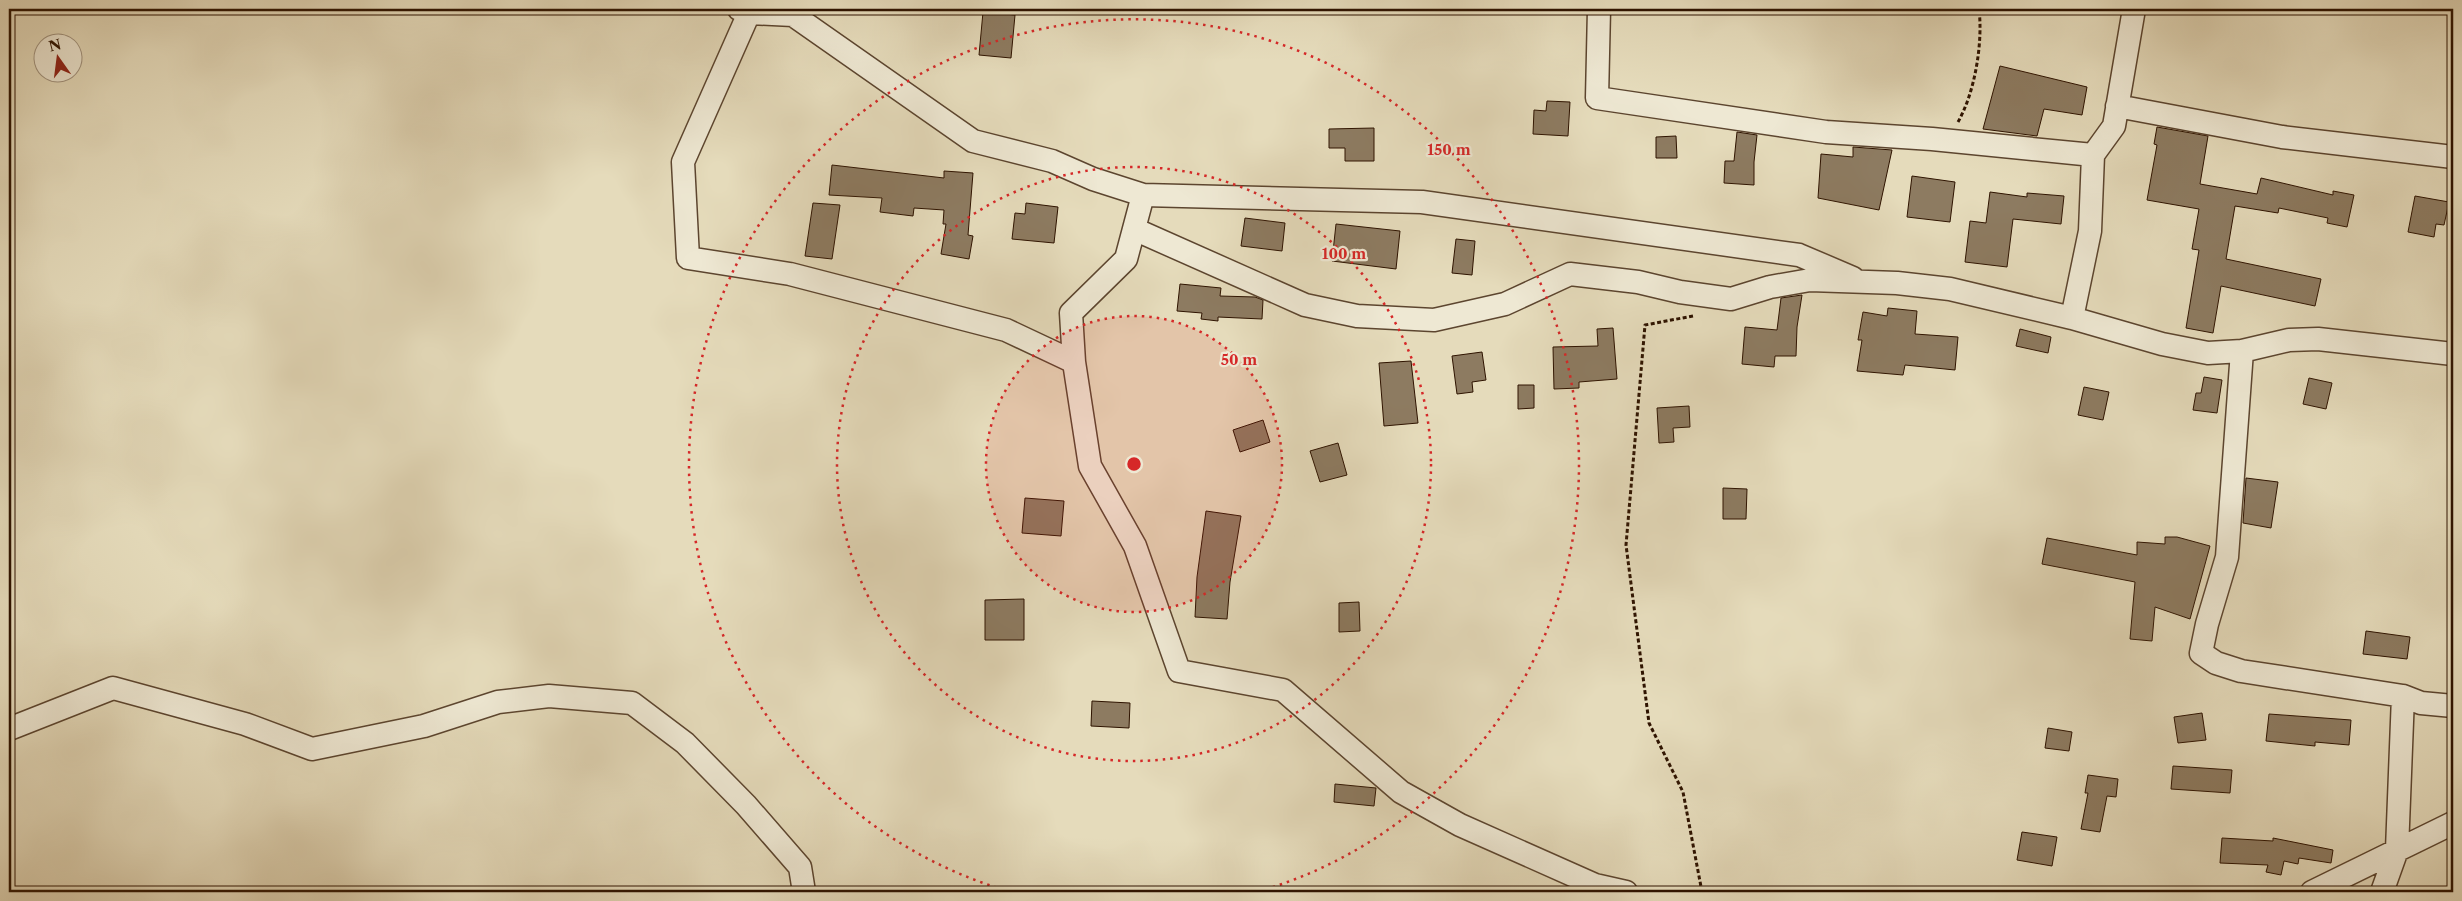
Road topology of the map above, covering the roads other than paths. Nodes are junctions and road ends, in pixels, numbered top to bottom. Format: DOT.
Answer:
graph roads {
  1 [pos="1599,9"];
  2 [pos="2134,9"];
  3 [pos="744,11"];
  4 [pos="794,12"];
  5 [pos="2117,106"];
  6 [pos="2093,155"];
  7 [pos="2453,157"];
  8 [pos="1143,195"];
  9 [pos="1134,229"];
  10 [pos="1867,283"];
  11 [pos="2072,318"];
  12 [pos="2242,351"];
  13 [pos="2453,354"];
  14 [pos="1074,362"];
  15 [pos="2403,696"];
  16 [pos="2453,706"];
  17 [pos="9,729"];
  18 [pos="2453,823"];
  19 [pos="2397,850"];
  20 [pos="804,892"];
  21 [pos="1626,892"];
  22 [pos="2312,892"];
  23 [pos="2382,892"];
  1 -- 6 [label="street"];
  2 -- 5 [label="street"];
  3 -- 4 [label="street"];
  3 -- 14 [label="street"];
  4 -- 8 [label="street"];
  5 -- 6 [label="street"];
  5 -- 7 [label="street"];
  6 -- 11 [label="street"];
  8 -- 9 [label="street"];
  8 -- 10 [label="street"];
  9 -- 10 [label="street"];
  9 -- 14 [label="street"];
  10 -- 11 [label="street"];
  11 -- 12 [label="street"];
  12 -- 13 [label="street"];
  12 -- 15 [label="street"];
  14 -- 21 [label="street"];
  15 -- 16 [label="street"];
  15 -- 19 [label="street"];
  17 -- 20 [label="street"];
  18 -- 19 [label="street"];
  19 -- 22 [label="street"];
  19 -- 23 [label="street"];
}
